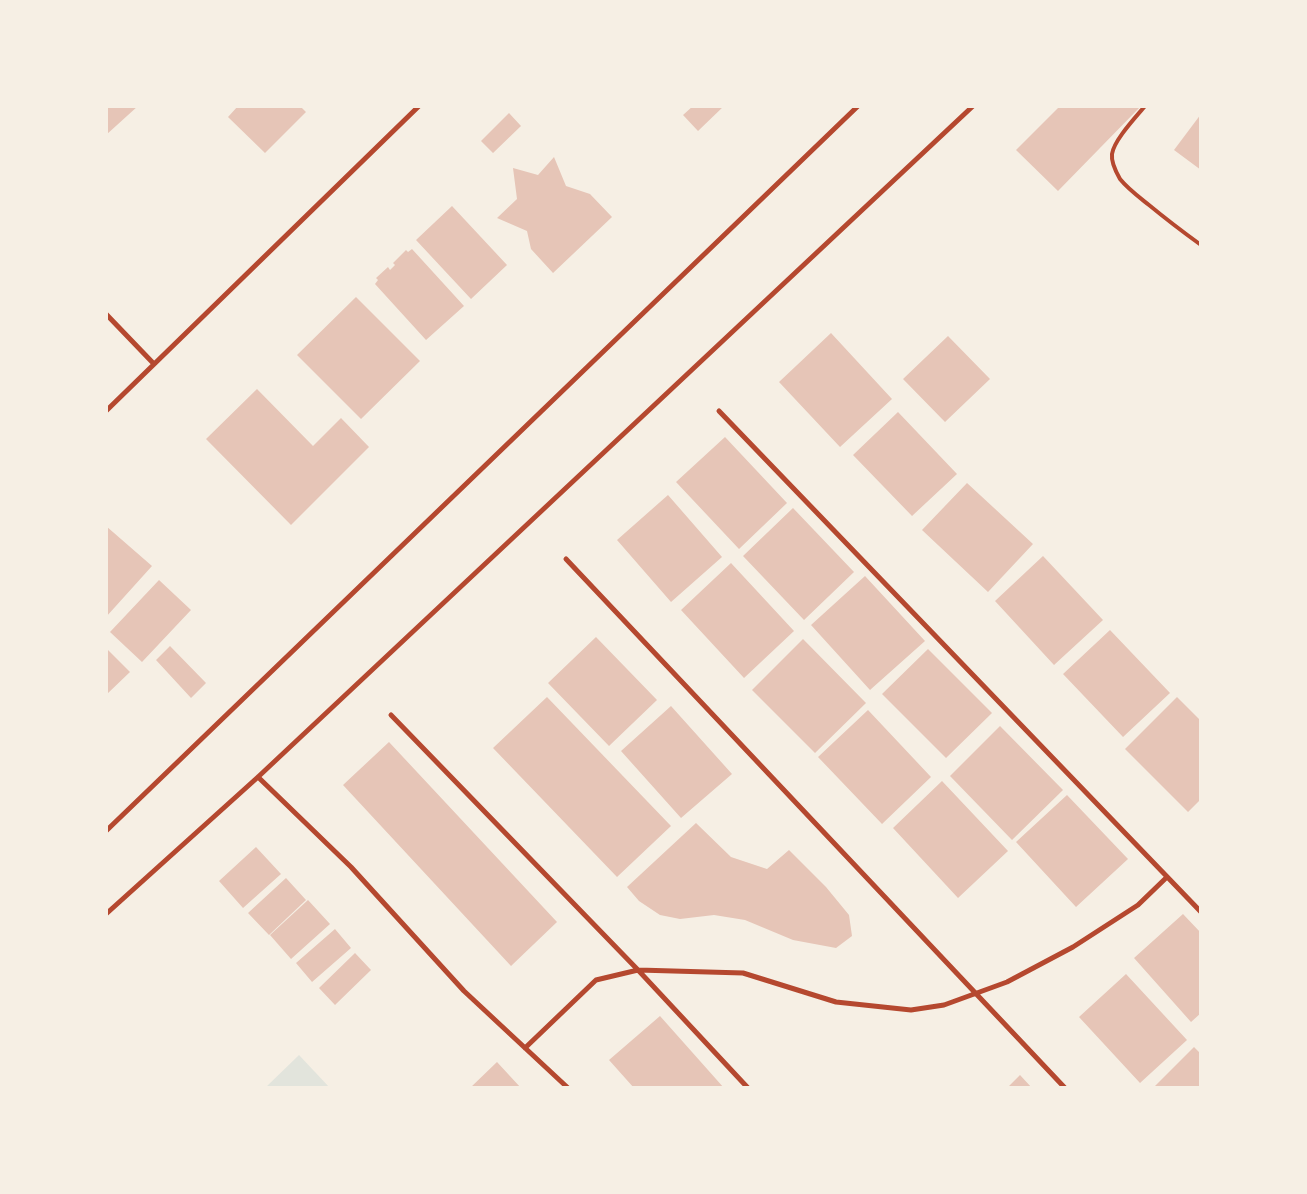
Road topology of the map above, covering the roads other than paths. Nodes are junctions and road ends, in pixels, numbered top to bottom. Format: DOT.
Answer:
graph roads {
  1 [pos="420,106"];
  2 [pos="858,106"];
  3 [pos="973,106"];
  4 [pos="1145,106"];
  5 [pos="1201,245"];
  6 [pos="106,314"];
  7 [pos="154,364"];
  8 [pos="106,411"];
  9 [pos="719,411"];
  10 [pos="566,560"];
  11 [pos="391,715"];
  12 [pos="258,777"];
  13 [pos="106,831"];
  14 [pos="1167,877"];
  15 [pos="1201,912"];
  16 [pos="106,914"];
  17 [pos="638,970"];
  18 [pos="975,994"];
  19 [pos="525,1048"];
  20 [pos="568,1088"];
  21 [pos="748,1088"];
  22 [pos="1065,1088"];
  1 -- 7 [label="street"];
  2 -- 13 [label="street"];
  3 -- 12 [label="street"];
  4 -- 5 [label="lane"];
  6 -- 7 [label="street"];
  7 -- 8 [label="street"];
  9 -- 14 [label="street"];
  10 -- 18 [label="street"];
  11 -- 17 [label="street"];
  12 -- 16 [label="street"];
  12 -- 19 [label="street"];
  14 -- 15 [label="street"];
  14 -- 18 [label="street"];
  17 -- 18 [label="street"];
  17 -- 19 [label="street"];
  17 -- 21 [label="street"];
  18 -- 22 [label="street"];
  19 -- 20 [label="street"];
}
